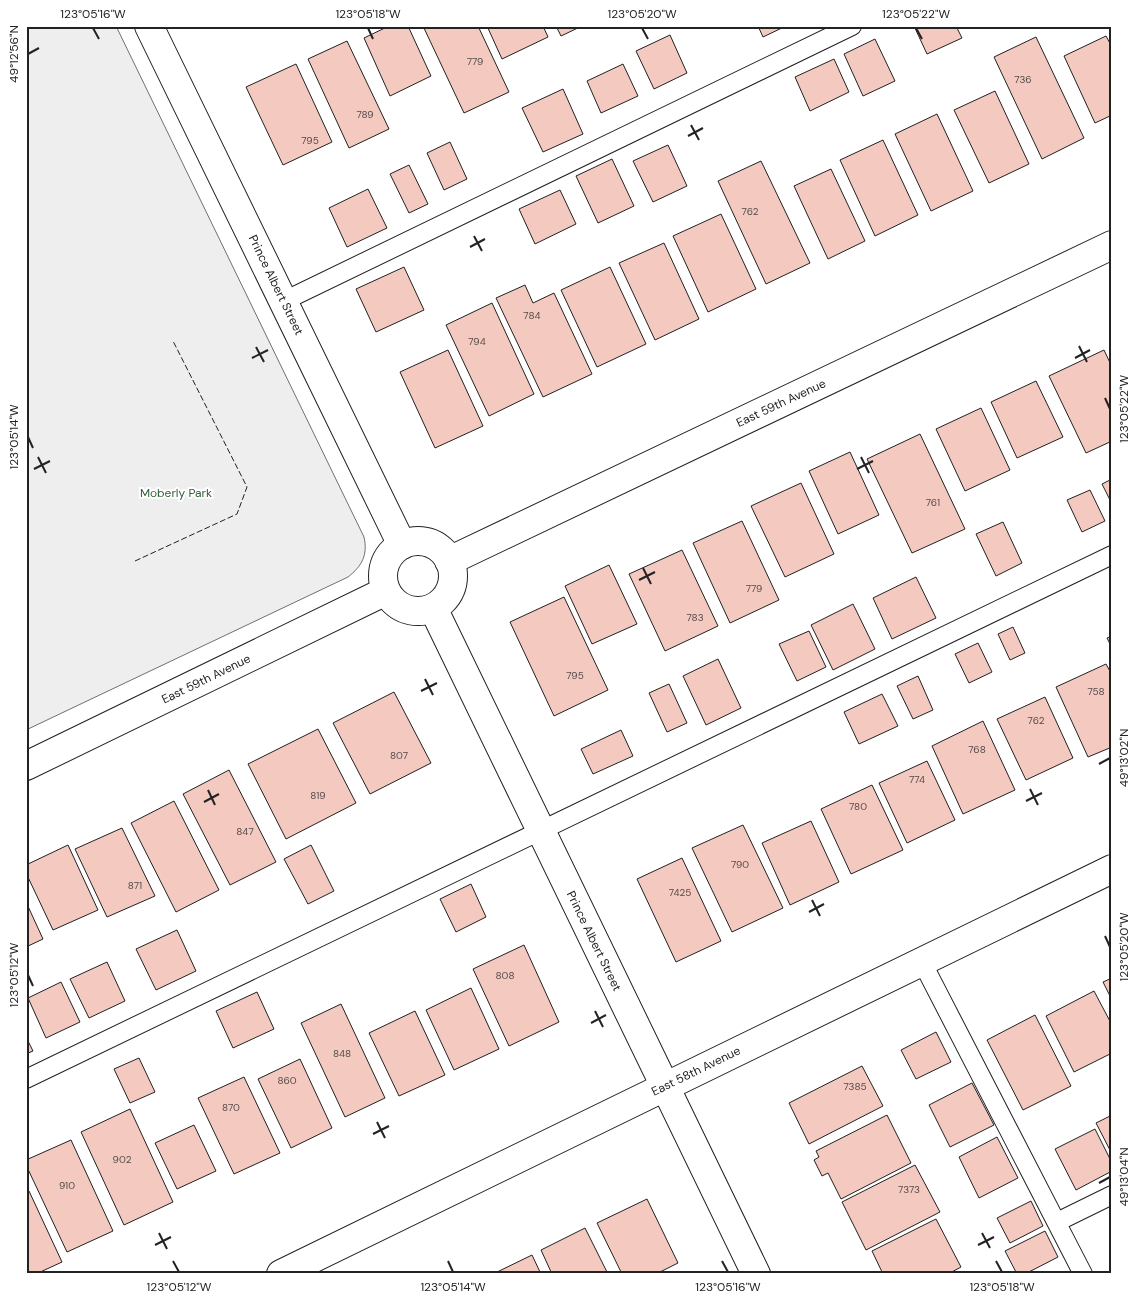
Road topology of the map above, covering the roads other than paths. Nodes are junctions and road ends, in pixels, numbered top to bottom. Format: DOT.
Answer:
graph roads {
  1 [pos="852,26"];
  2 [pos="153,27"];
  3 [pos="1112,245"];
  4 [pos="284,301"];
  5 [pos="402,545"];
  6 [pos="1112,555"];
  7 [pos="449,561"];
  8 [pos="386,591"];
  9 [pos="432,608"];
  10 [pos="26,766"];
  11 [pos="541,832"];
  12 [pos="1112,869"];
  13 [pos="921,960"];
  14 [pos="26,1078"];
  15 [pos="665,1087"];
  16 [pos="1112,1195"];
  17 [pos="1057,1222"];
  18 [pos="281,1274"];
  19 [pos="756,1274"];
  20 [pos="1083,1274"];
  1 -- 4 [label="lane"];
  2 -- 4 [label="street, Prince Albert Street"];
  3 -- 7 [label="street, East 59th Avenue"];
  4 -- 5 [label="street, Prince Albert Street"];
  5 -- 7 [label="street"];
  5 -- 8 [label="street"];
  6 -- 11 [label="lane"];
  7 -- 9 [label="street"];
  8 -- 9 [label="street"];
  8 -- 10 [label="street, East 59th Avenue"];
  9 -- 11 [label="street, Prince Albert Street"];
  11 -- 14 [label="lane"];
  11 -- 15 [label="street, Prince Albert Street"];
  12 -- 13 [label="street, East 58th Avenue"];
  13 -- 15 [label="street, East 58th Avenue"];
  13 -- 17 [label="lane"];
  15 -- 18 [label="street, East 58th Avenue"];
  15 -- 19 [label="street, Prince Albert Street"];
  16 -- 17 [label="lane"];
  17 -- 20 [label="lane"];
}
